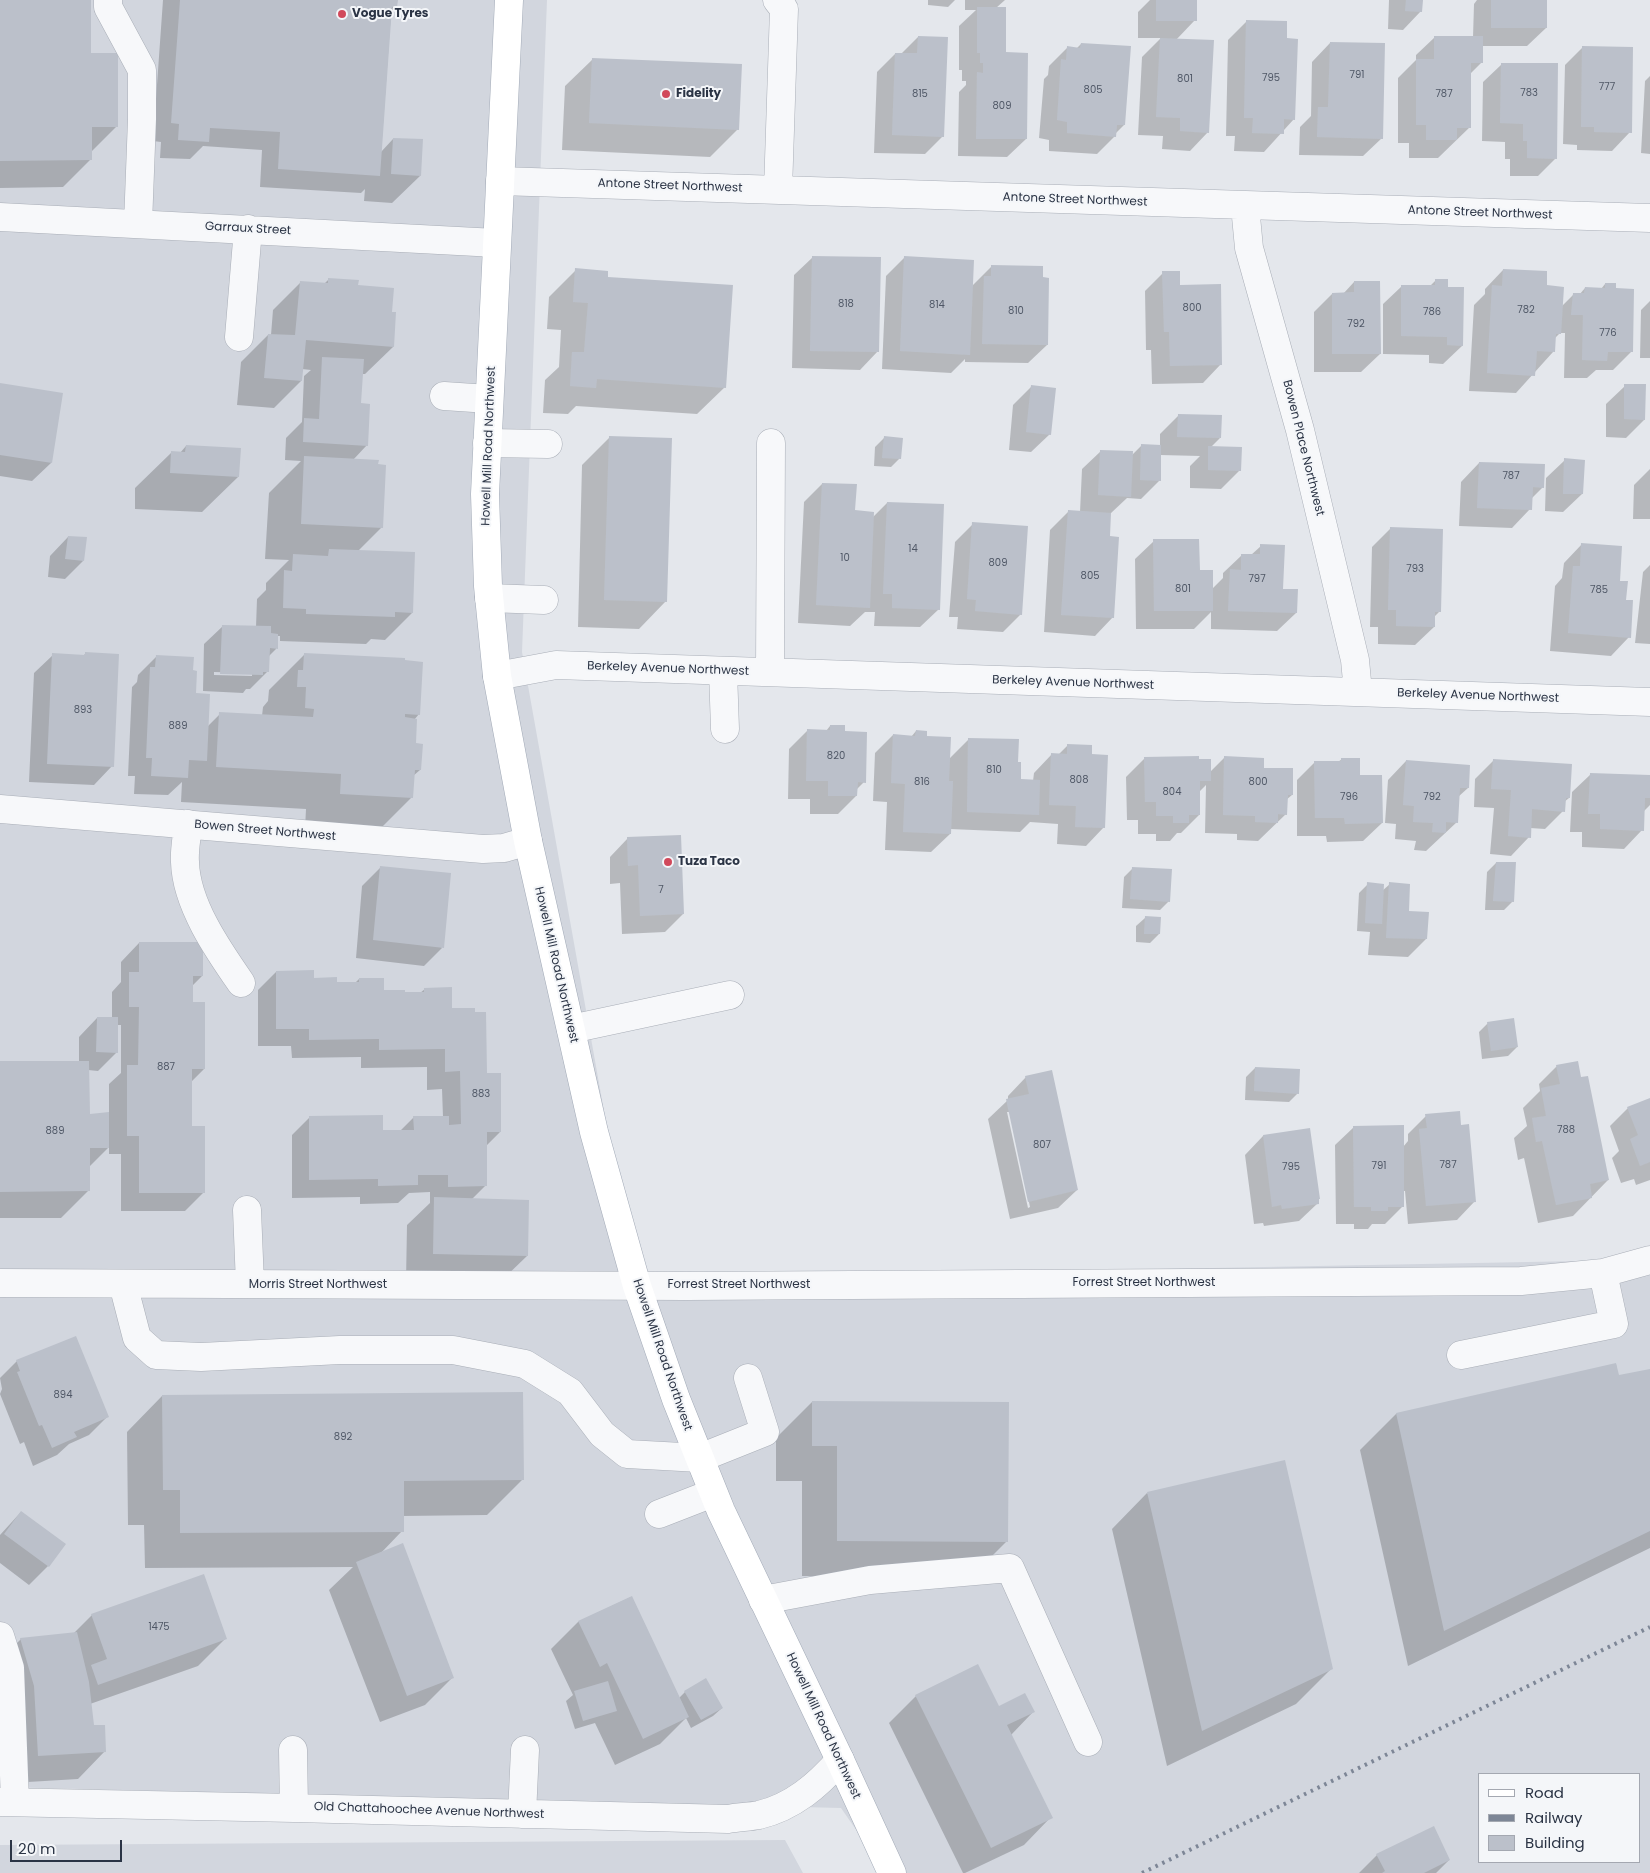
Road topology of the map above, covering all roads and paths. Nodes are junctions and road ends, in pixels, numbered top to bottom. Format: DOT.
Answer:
graph roads {
  1 [pos="108,0"];
  2 [pos="509,0"];
  3 [pos="777,0"];
  4 [pos="500,180"];
  5 [pos="778,190"];
  6 [pos="1245,206"];
  7 [pos="0,217"];
  8 [pos="1650,218"];
  9 [pos="138,224"];
  10 [pos="248,230"];
  11 [pos="496,243"];
  12 [pos="239,337"];
  13 [pos="444,396"];
  14 [pos="489,399"];
  15 [pos="487,443"];
  16 [pos="771,443"];
  17 [pos="548,444"];
  18 [pos="489,598"];
  19 [pos="544,600"];
  20 [pos="723,671"];
  21 [pos="770,672"];
  22 [pos="497,676"];
  23 [pos="1358,692"];
  24 [pos="1650,702"];
  25 [pos="725,729"];
  26 [pos="0,808"];
  27 [pos="188,824"];
  28 [pos="528,841"];
  29 [pos="241,983"];
  30 [pos="730,995"];
  31 [pos="571,1028"];
  32 [pos="247,1210"];
  33 [pos="1650,1260"];
  34 [pos="1603,1272"];
  35 [pos="0,1283"];
  36 [pos="123,1284"];
  37 [pos="250,1284"];
  38 [pos="637,1286"];
  39 [pos="1461,1355"];
  40 [pos="748,1378"];
  41 [pos="700,1458"];
  42 [pos="713,1493"];
  43 [pos="659,1514"];
  44 [pos="763,1600"];
  45 [pos="0,1636"];
  46 [pos="1088,1742"];
  47 [pos="293,1750"];
  48 [pos="525,1750"];
  49 [pos="840,1760"];
  50 [pos="8,1802"];
  51 [pos="294,1808"];
  52 [pos="522,1814"];
  53 [pos="889,1867"];
  1 -- 9 [label="street"];
  2 -- 4 [label="main road, Howell Mill Road Northwest"];
  3 -- 5 [label="street"];
  4 -- 5 [label="street, Antone Street Northwest"];
  4 -- 11 [label="main road, Howell Mill Road Northwest"];
  5 -- 6 [label="street, Antone Street Northwest"];
  6 -- 8 [label="street, Antone Street Northwest"];
  6 -- 23 [label="street, Bowen Place Northwest"];
  7 -- 9 [label="street, Garraux Street"];
  9 -- 10 [label="street, Garraux Street"];
  10 -- 11 [label="street, Garraux Street"];
  10 -- 12 [label="street"];
  11 -- 14 [label="main road, Howell Mill Road Northwest"];
  13 -- 14 [label="street"];
  14 -- 15 [label="main road, Howell Mill Road Northwest"];
  15 -- 17 [label="street"];
  15 -- 18 [label="main road, Howell Mill Road Northwest"];
  16 -- 21 [label="street"];
  18 -- 19 [label="street"];
  18 -- 22 [label="main road, Howell Mill Road Northwest"];
  20 -- 21 [label="street, Berkeley Avenue Northwest"];
  20 -- 22 [label="street, Berkeley Avenue Northwest"];
  20 -- 25 [label="street"];
  21 -- 23 [label="street, Berkeley Avenue Northwest"];
  22 -- 28 [label="main road, Howell Mill Road Northwest"];
  23 -- 24 [label="street, Berkeley Avenue Northwest"];
  26 -- 27 [label="street, Bowen Street Northwest"];
  27 -- 28 [label="street, Bowen Street Northwest"];
  27 -- 29 [label="street"];
  28 -- 31 [label="main road, Howell Mill Road Northwest"];
  30 -- 31 [label="street"];
  31 -- 38 [label="main road, Howell Mill Road Northwest"];
  32 -- 37 [label="street"];
  33 -- 34 [label="street, Forrest Street Northwest"];
  34 -- 38 [label="street, Forrest Street Northwest"];
  34 -- 39 [label="street"];
  35 -- 36 [label="street, Morris Street Northwest"];
  36 -- 37 [label="street, Morris Street Northwest"];
  36 -- 41 [label="street"];
  37 -- 38 [label="street, Morris Street Northwest"];
  38 -- 41 [label="main road, Howell Mill Road Northwest"];
  40 -- 41 [label="street"];
  41 -- 42 [label="main road, Howell Mill Road Northwest"];
  42 -- 43 [label="street"];
  42 -- 44 [label="main road, Howell Mill Road Northwest"];
  44 -- 46 [label="street"];
  44 -- 49 [label="main road, Howell Mill Road Northwest"];
  45 -- 50 [label="street"];
  47 -- 51 [label="street"];
  48 -- 52 [label="street"];
  49 -- 52 [label="street, Old Chattahoochee Avenue Northwest"];
  49 -- 53 [label="main road, Howell Mill Road Northwest"];
  50 -- 51 [label="street, Old Chattahoochee Avenue Northwest"];
  51 -- 52 [label="street, Old Chattahoochee Avenue Northwest"];
}
